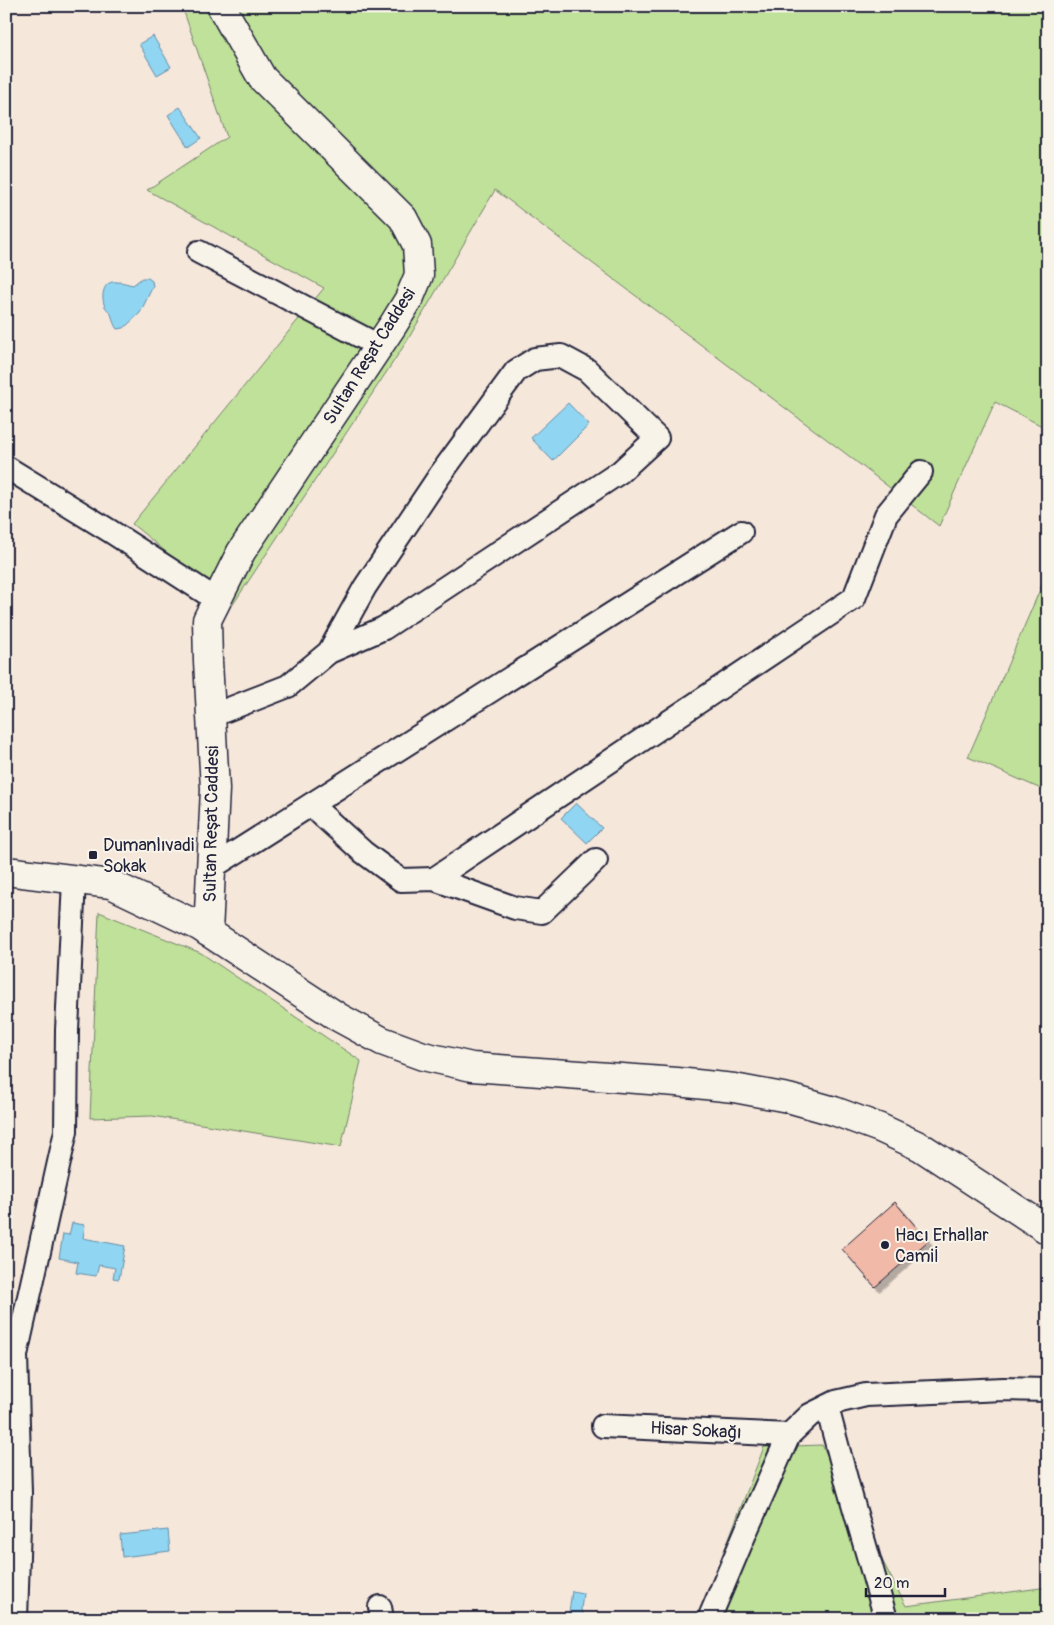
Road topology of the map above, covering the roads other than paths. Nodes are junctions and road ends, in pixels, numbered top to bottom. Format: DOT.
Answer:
graph roads {
  1 [pos="221,6"];
  2 [pos="199,252"];
  3 [pos="379,346"];
  4 [pos="6,467"];
  5 [pos="921,472"];
  6 [pos="741,532"];
  7 [pos="218,600"];
  8 [pos="329,652"];
  9 [pos="211,716"];
  10 [pos="311,805"];
  11 [pos="596,860"];
  12 [pos="211,868"];
  13 [pos="6,871"];
  14 [pos="434,879"];
  15 [pos="74,880"];
  16 [pos="208,932"];
  17 [pos="1048,1230"];
  18 [pos="1048,1390"];
  19 [pos="826,1407"];
  20 [pos="604,1426"];
  21 [pos="789,1435"];
  22 [pos="16,1619"];
  23 [pos="709,1619"];
  24 [pos="886,1619"];
  1 -- 3 [label="street, Sultan Reşat Caddesi"];
  2 -- 3 [label="street"];
  3 -- 7 [label="street, Sultan Reşat Caddesi"];
  4 -- 7 [label="street"];
  5 -- 14 [label="street"];
  6 -- 10 [label="street"];
  7 -- 9 [label="street, Sultan Reşat Caddesi"];
  8 -- 8 [label="street"];
  8 -- 9 [label="street"];
  9 -- 12 [label="street, Sultan Reşat Caddesi"];
  10 -- 12 [label="street"];
  10 -- 14 [label="street"];
  11 -- 14 [label="street"];
  12 -- 16 [label="street, Sultan Reşat Caddesi"];
  13 -- 15 [label="street"];
  15 -- 16 [label="street"];
  15 -- 22 [label="street"];
  16 -- 17 [label="street"];
  18 -- 19 [label="street"];
  19 -- 21 [label="street"];
  19 -- 24 [label="street"];
  20 -- 21 [label="street, Hisar Sokağı"];
  21 -- 23 [label="street"];
}
